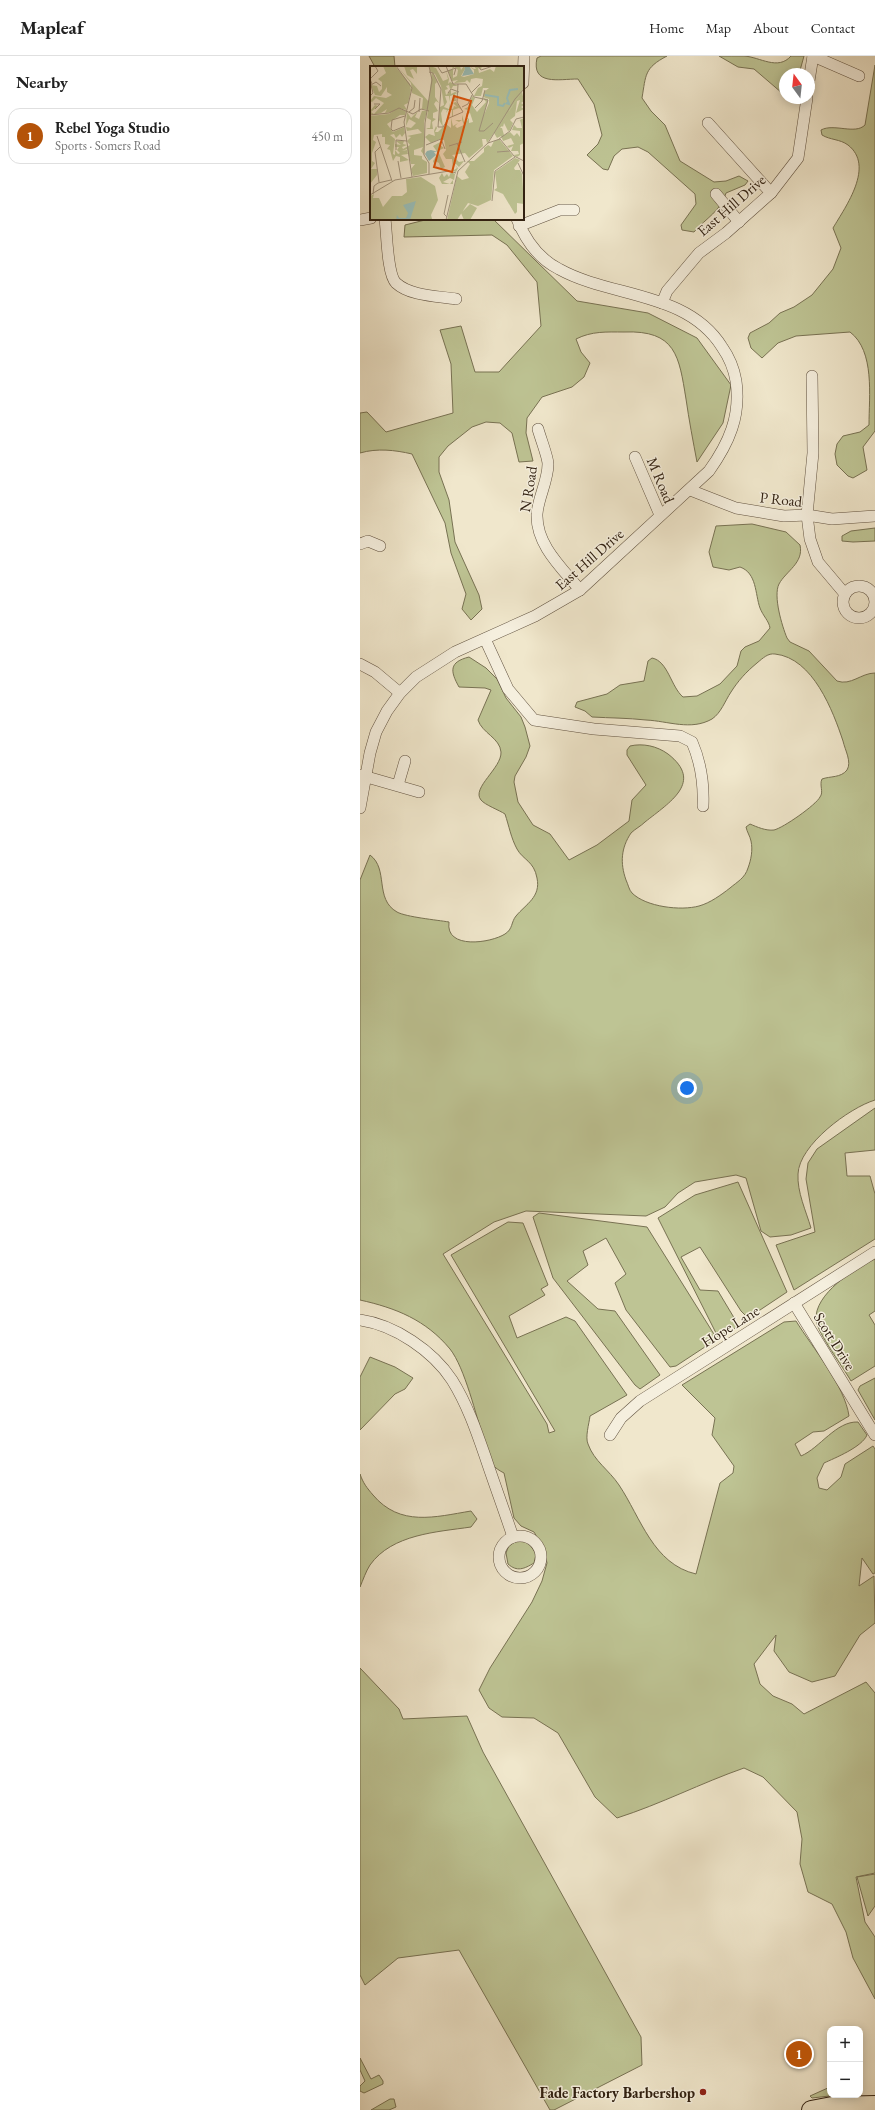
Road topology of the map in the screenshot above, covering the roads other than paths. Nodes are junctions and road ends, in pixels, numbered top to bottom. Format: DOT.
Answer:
graph roads {
  1 [pos="524,56"];
  2 [pos="813,56"];
  3 [pos="524,66"];
  4 [pos="811,68"];
  5 [pos="859,76"];
  6 [pos="806,104"];
  7 [pos="708,124"];
  8 [pos="771,193"];
  9 [pos="716,194"];
  10 [pos="574,210"];
  11 [pos="370,218"];
  12 [pos="360,220"];
  13 [pos="385,220"];
  14 [pos="739,222"];
  15 [pos="518,223"];
  16 [pos="456,298"];
  17 [pos="662,303"];
  18 [pos="812,376"];
  19 [pos="538,428"];
  20 [pos="635,457"];
  21 [pos="690,490"];
  22 [pos="660,515"];
  23 [pos="807,515"];
  24 [pos="875,516"];
  25 [pos="360,544"];
  26 [pos="380,546"];
  27 [pos="580,590"];
  28 [pos="845,594"];
  29 [pos="485,639"];
  30 [pos="360,664"];
  31 [pos="400,693"];
  32 [pos="405,762"];
  33 [pos="363,777"];
  34 [pos="398,785"];
  35 [pos="419,792"];
  36 [pos="703,806"];
  37 [pos="360,808"];
  38 [pos="875,1252"];
  39 [pos="794,1304"];
  40 [pos="360,1320"];
  41 [pos="610,1435"];
  42 [pos="875,1435"];
  43 [pos="513,1537"];
  44 [pos="875,2105"];
  45 [pos="811,2110"];
  1 -- 3 [label="street"];
  2 -- 4 [label="street"];
  2 -- 5 [label="street"];
  6 -- 8 [label="street, East Hill Drive"];
  7 -- 8 [label="street"];
  8 -- 14 [label="street, East Hill Drive"];
  9 -- 14 [label="street"];
  10 -- 15 [label="street, East Hill Drive"];
  11 -- 12 [label="street"];
  13 -- 16 [label="street"];
  14 -- 17 [label="street, East Hill Drive"];
  15 -- 17 [label="street, East Hill Drive"];
  17 -- 21 [label="street, East Hill Drive"];
  18 -- 23 [label="street"];
  19 -- 27 [label="street, N Road"];
  20 -- 22 [label="street, M Road"];
  21 -- 22 [label="street, East Hill Drive"];
  21 -- 23 [label="street, P Road"];
  22 -- 27 [label="street, East Hill Drive"];
  23 -- 24 [label="street"];
  23 -- 28 [label="street, P Road"];
  25 -- 26 [label="street"];
  27 -- 29 [label="street, East Hill Drive"];
  29 -- 31 [label="street, East Hill Drive"];
  29 -- 36 [label="street"];
  30 -- 31 [label="street"];
  31 -- 33 [label="street, East Hill Drive"];
  32 -- 34 [label="street"];
  33 -- 34 [label="street"];
  33 -- 37 [label="street, East Hill Drive"];
  34 -- 35 [label="street"];
  38 -- 39 [label="street, Hope Lane"];
  39 -- 41 [label="street, Hope Lane"];
  39 -- 42 [label="street, Scott Drive"];
  40 -- 43 [label="street"];
  44 -- 45 [label="main road"];
}
